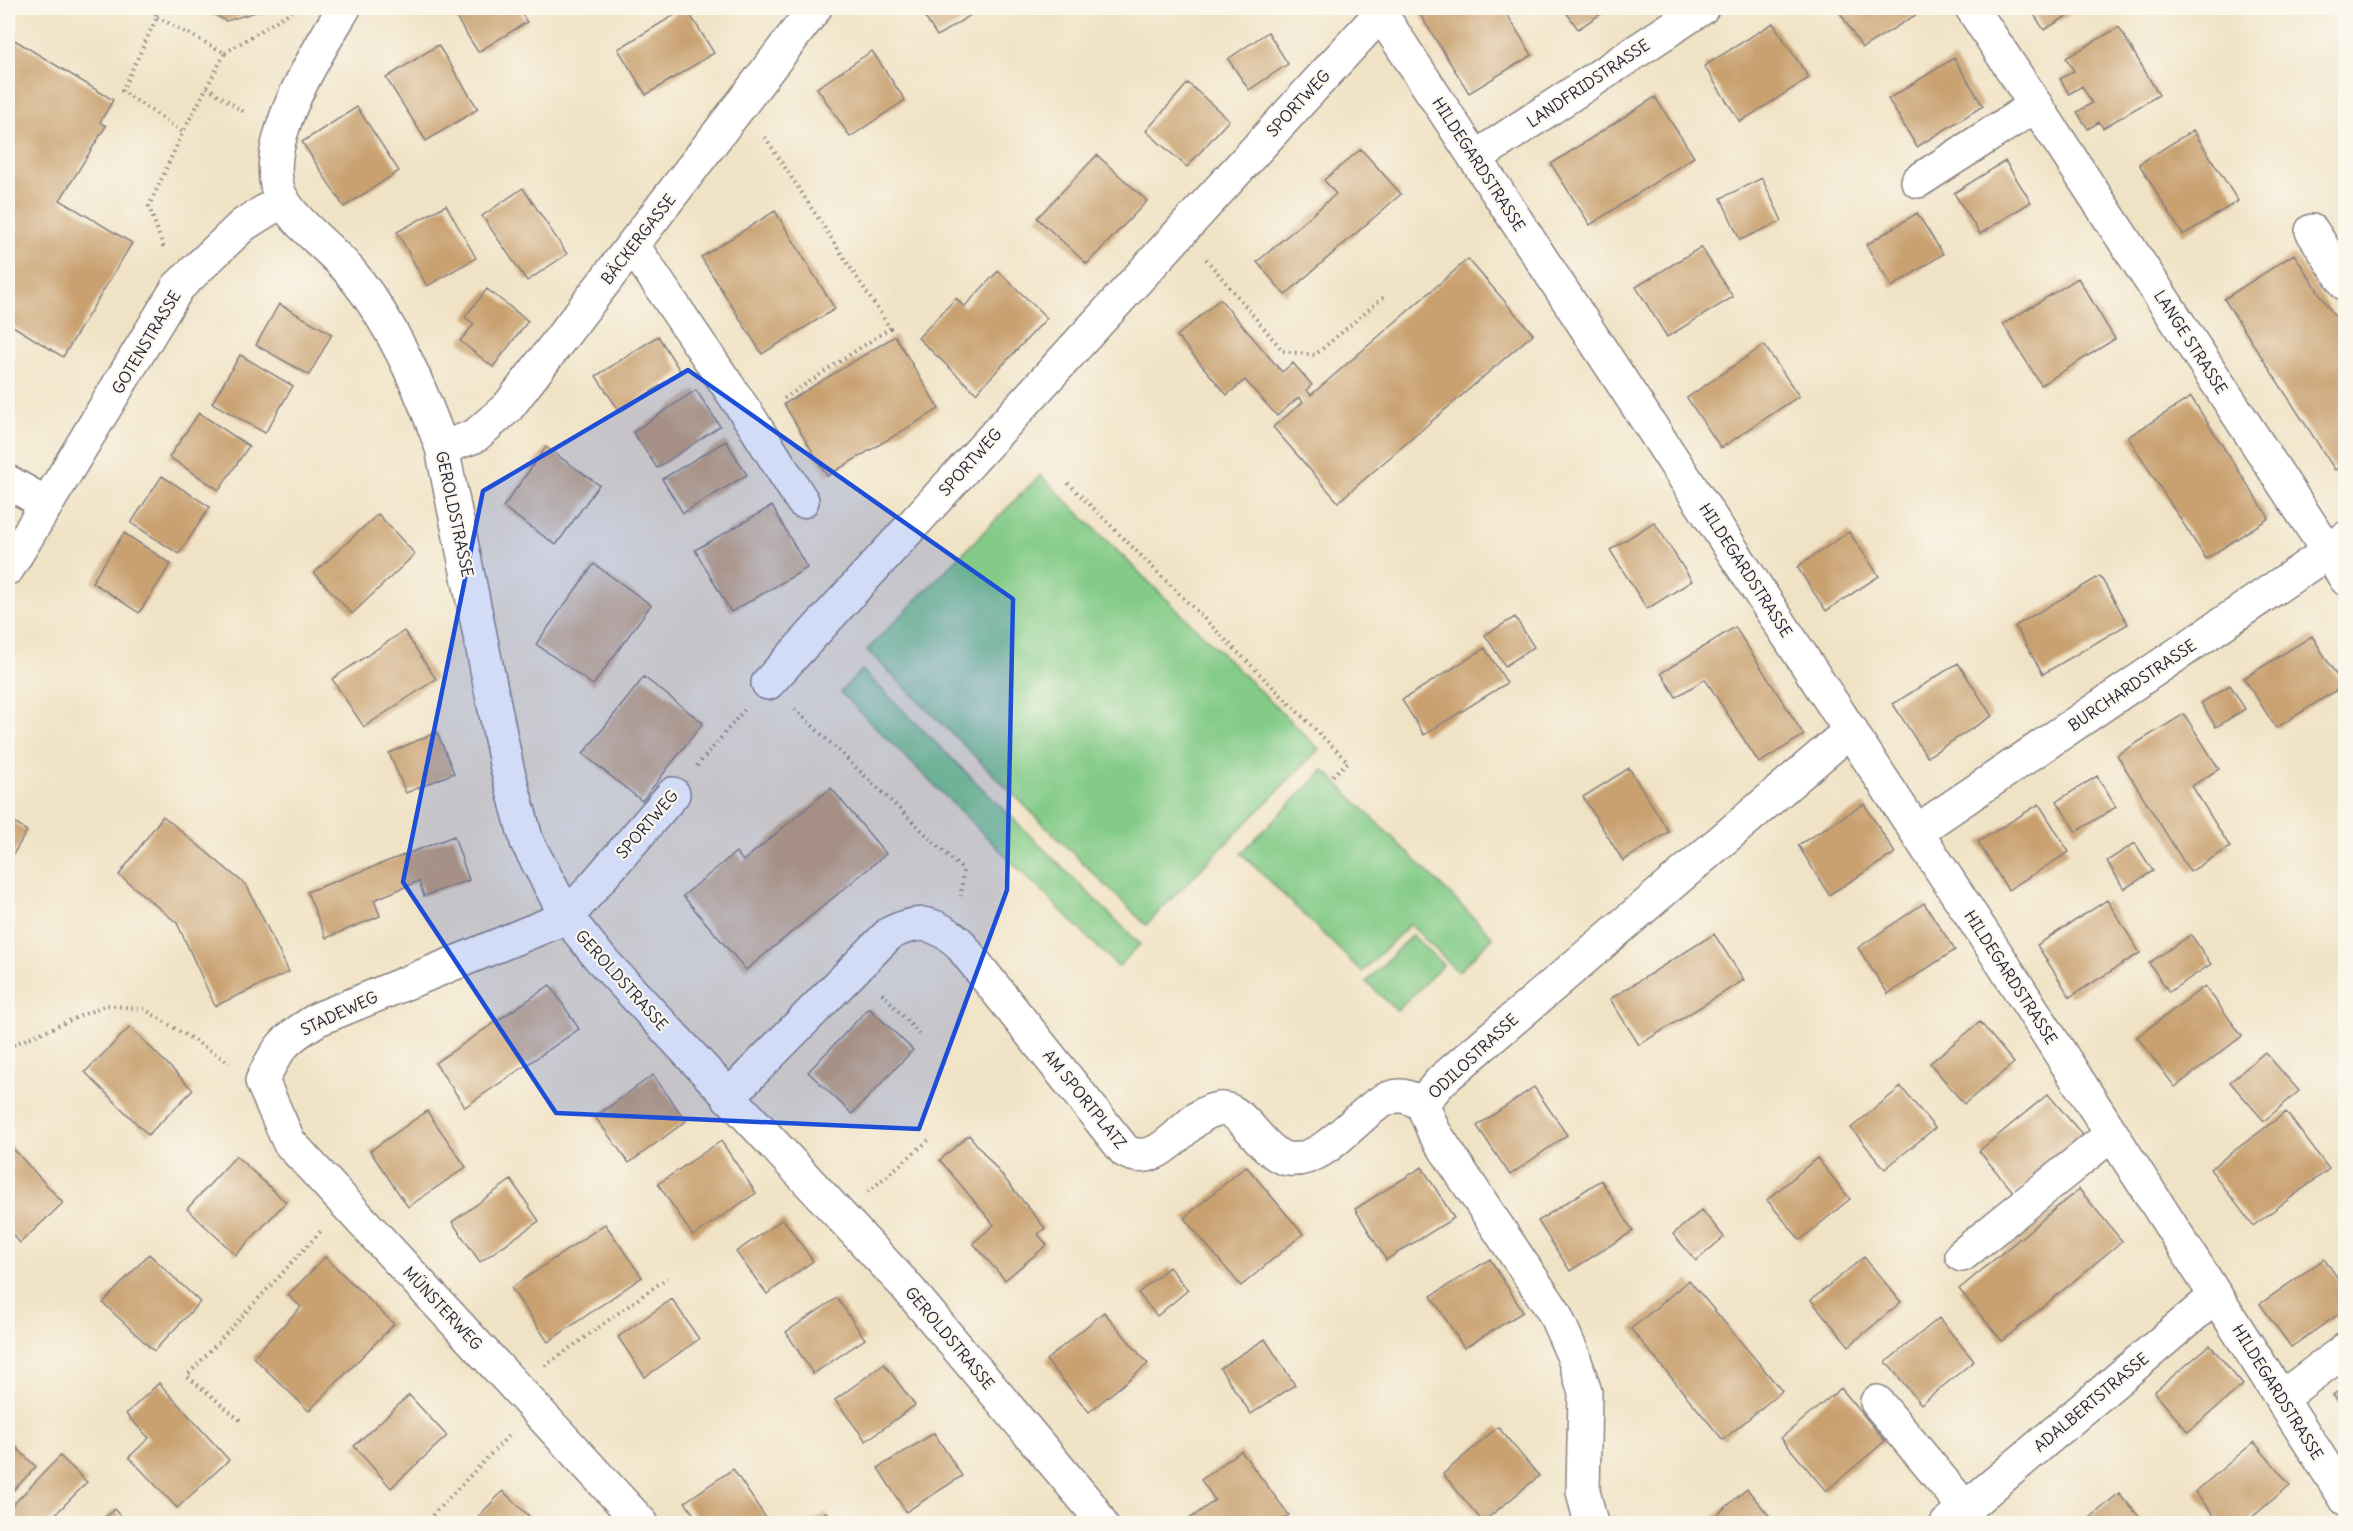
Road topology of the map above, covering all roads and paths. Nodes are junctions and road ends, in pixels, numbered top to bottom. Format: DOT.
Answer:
graph roads {
  1 [pos="154,8"];
  2 [pos="297,8"];
  3 [pos="344,8"];
  4 [pos="815,8"];
  5 [pos="1702,8"];
  6 [pos="1972,8"];
  7 [pos="1379,10"];
  8 [pos="158,17"];
  9 [pos="225,53"];
  10 [pos="207,87"];
  11 [pos="742,103"];
  12 [pos="2036,105"];
  13 [pos="183,132"];
  14 [pos="279,135"];
  15 [pos="1475,158"];
  16 [pos="1918,181"];
  17 [pos="283,200"];
  18 [pos="1182,230"];
  19 [pos="2312,231"];
  20 [pos="633,246"];
  21 [pos="2346,284"];
  22 [pos="178,287"];
  23 [pos="1386,295"];
  24 [pos="751,420"];
  25 [pos="442,448"];
  26 [pos="8,482"];
  27 [pos="1068,483"];
  28 [pos="802,501"];
  29 [pos="47,504"];
  30 [pos="2337,545"];
  31 [pos="8,568"];
  32 [pos="2346,579"];
  33 [pos="768,683"];
  34 [pos="1851,730"];
  35 [pos="1331,777"];
  36 [pos="673,794"];
  37 [pos="1917,831"];
  38 [pos="567,917"];
  39 [pos="958,942"];
  40 [pos="857,966"];
  41 [pos="919,1034"];
  42 [pos="8,1047"];
  43 [pos="262,1081"];
  44 [pos="728,1097"];
  45 [pos="1422,1103"];
  46 [pos="2112,1134"];
  47 [pos="930,1139"];
  48 [pos="345,1204"];
  49 [pos="840,1216"];
  50 [pos="1962,1255"];
  51 [pos="667,1278"];
  52 [pos="2216,1296"];
  53 [pos="2346,1349"];
  54 [pos="525,1398"];
  55 [pos="2281,1398"];
  56 [pos="1877,1402"];
  57 [pos="240,1420"];
  58 [pos="2346,1499"];
  59 [pos="1959,1518"];
  60 [pos="424,1524"];
  61 [pos="642,1524"];
  62 [pos="1101,1524"];
  63 [pos="1591,1524"];
  1 -- 8 [label="path"];
  2 -- 9 [label="path"];
  3 -- 14 [label="street"];
  4 -- 11 [label="street, BÄCKERGASSE"];
  5 -- 15 [label="street, LANDFRIDSTRASSE"];
  6 -- 12 [label="street, LANGE STRASSE"];
  7 -- 15 [label="street, HILDEGARDSTRASSE"];
  7 -- 18 [label="street, SPORTWEG"];
  8 -- 9 [label="path"];
  8 -- 13 [label="path"];
  9 -- 10 [label="path"];
  10 -- 13 [label="path"];
  10 -- 14 [label="path"];
  11 -- 20 [label="street, BÄCKERGASSE"];
  11 -- 24 [label="path"];
  12 -- 16 [label="street"];
  12 -- 30 [label="street, LANGE STRASSE"];
  13 -- 22 [label="path"];
  14 -- 17 [label="street"];
  15 -- 34 [label="street, HILDEGARDSTRASSE"];
  17 -- 22 [label="street, GOTENSTRASSE"];
  17 -- 25 [label="street, GEROLDSTRASSE"];
  18 -- 23 [label="path"];
  18 -- 33 [label="street, SPORTWEG"];
  19 -- 21 [label="street"];
  20 -- 24 [label="street"];
  20 -- 25 [label="street, BÄCKERGASSE"];
  22 -- 29 [label="street, GOTENSTRASSE"];
  24 -- 28 [label="street"];
  25 -- 38 [label="street, GEROLDSTRASSE"];
  26 -- 29 [label="street"];
  27 -- 35 [label="path"];
  29 -- 31 [label="street, GOTENSTRASSE"];
  30 -- 32 [label="street, LANGE STRASSE"];
  30 -- 37 [label="street, BURCHARDSTRASSE"];
  33 -- 36 [label="path, SPORTWEG"];
  33 -- 39 [label="path"];
  34 -- 37 [label="street, HILDEGARDSTRASSE"];
  34 -- 45 [label="street, ODILOSTRASSE"];
  36 -- 38 [label="street, SPORTWEG"];
  37 -- 46 [label="street, HILDEGARDSTRASSE"];
  38 -- 43 [label="street, STADEWEG"];
  38 -- 44 [label="street, GEROLDSTRASSE"];
  39 -- 40 [label="street, AM SPORTPLATZ"];
  39 -- 45 [label="street, AM SPORTPLATZ"];
  40 -- 41 [label="path"];
  40 -- 44 [label="street, AM SPORTPLATZ"];
  42 -- 43 [label="path"];
  43 -- 48 [label="street, MÜNSTERWEG"];
  44 -- 49 [label="street, GEROLDSTRASSE"];
  45 -- 63 [label="street, ODILOSTRASSE"];
  46 -- 50 [label="street"];
  46 -- 52 [label="street, HILDEGARDSTRASSE"];
  47 -- 49 [label="path"];
  48 -- 54 [label="street, MÜNSTERWEG"];
  48 -- 57 [label="path"];
  49 -- 62 [label="street, GEROLDSTRASSE"];
  51 -- 54 [label="path"];
  52 -- 55 [label="street, HILDEGARDSTRASSE"];
  52 -- 59 [label="street, ADALBERTSTRASSE"];
  53 -- 55 [label="street"];
  54 -- 60 [label="path"];
  54 -- 61 [label="street, MÜNSTERWEG"];
  55 -- 58 [label="street, HILDEGARDSTRASSE"];
  56 -- 59 [label="street, ADALBERTSTRASSE"];
}
